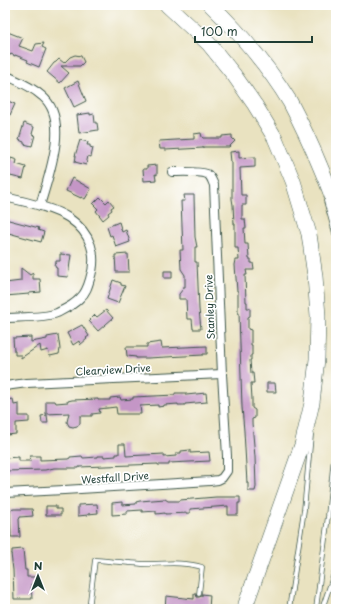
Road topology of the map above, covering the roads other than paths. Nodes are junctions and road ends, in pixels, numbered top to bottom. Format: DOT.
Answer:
graph roads {
  1 [pos="168,5"];
  2 [pos="211,5"];
  3 [pos="5,75"];
  4 [pos="306,135"];
  5 [pos="172,172"];
  6 [pos="318,173"];
  7 [pos="324,195"];
  8 [pos="5,197"];
  9 [pos="40,206"];
  10 [pos="336,209"];
  11 [pos="336,237"];
  12 [pos="5,318"];
  13 [pos="317,360"];
  14 [pos="222,374"];
  15 [pos="5,386"];
  16 [pos="312,422"];
  17 [pos="312,430"];
  18 [pos="336,437"];
  19 [pos="224,475"];
  20 [pos="5,493"];
  21 [pos="336,568"];
  22 [pos="199,594"];
  23 [pos="89,609"];
  24 [pos="245,609"];
  25 [pos="289,609"];
  26 [pos="316,609"];
  27 [pos="322,609"];
  1 -- 13 [label="highway"];
  2 -- 4 [label="highway"];
  3 -- 9 [label="street"];
  4 -- 6 [label="lane"];
  4 -- 10 [label="highway"];
  5 -- 14 [label="street, Stanley Drive"];
  7 -- 11 [label="lane"];
  8 -- 9 [label="street"];
  9 -- 12 [label="street"];
  13 -- 16 [label="lane"];
  13 -- 24 [label="highway"];
  14 -- 15 [label="street, Clearview Drive"];
  14 -- 19 [label="street, Stanley Drive"];
  17 -- 25 [label="lane"];
  18 -- 26 [label="lane"];
  19 -- 20 [label="street, Westfall Drive"];
  21 -- 27 [label="lane"];
  22 -- 23 [label="lane"];
}
